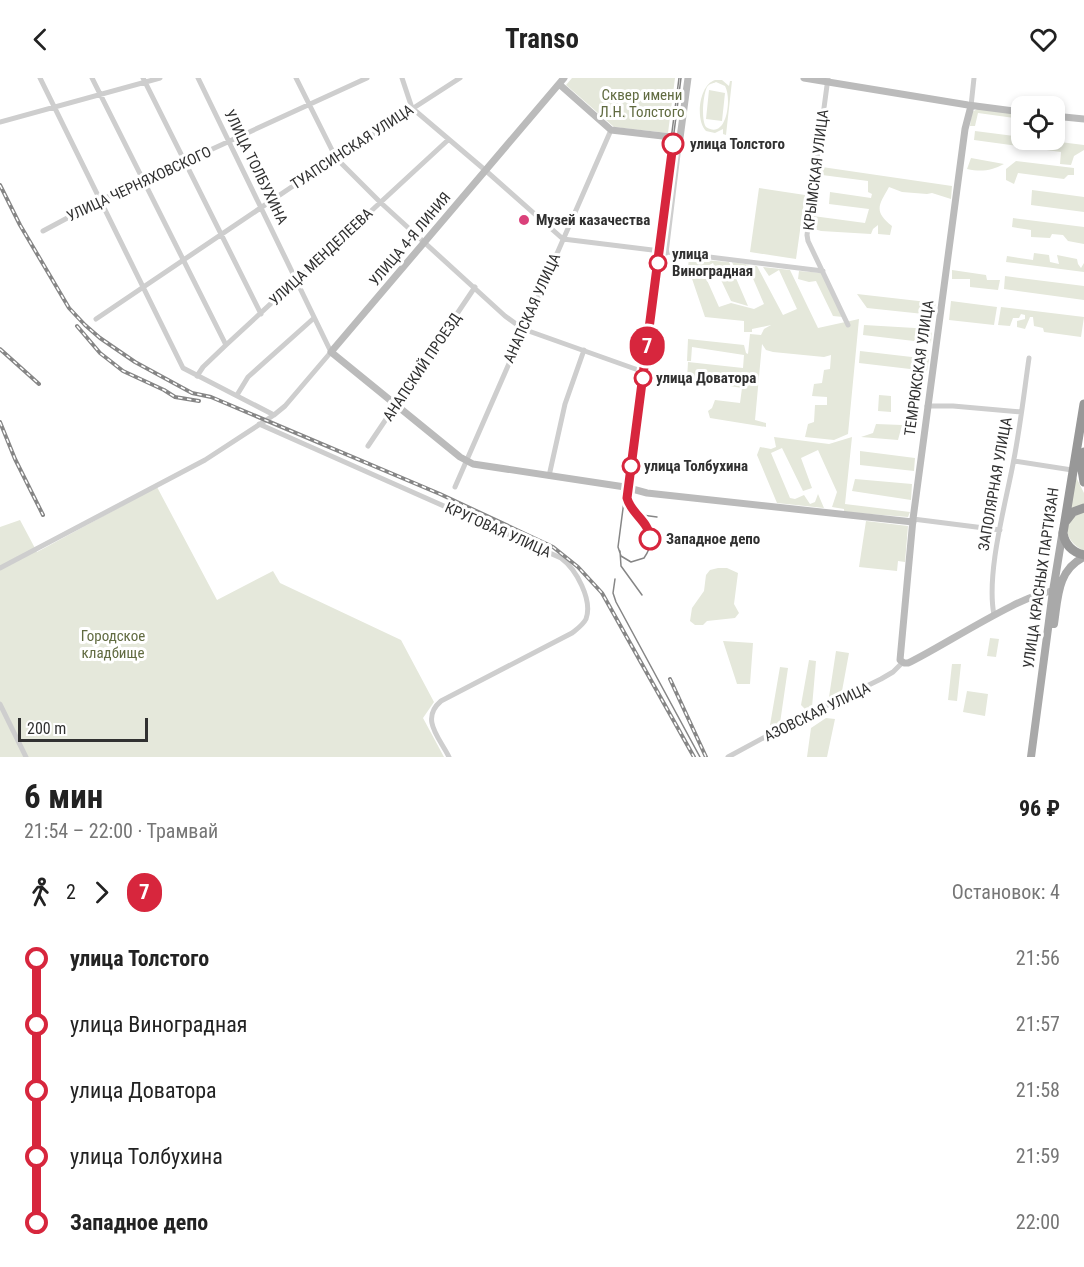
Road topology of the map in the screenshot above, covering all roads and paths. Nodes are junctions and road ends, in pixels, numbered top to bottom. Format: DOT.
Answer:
graph roads {
  1 [pos="40,78"];
  2 [pos="92,78"];
  3 [pos="159,78"];
  4 [pos="198,78"];
  5 [pos="296,78"];
  6 [pos="368,78"];
  7 [pos="402,78"];
  8 [pos="459,78"];
  9 [pos="552,78"];
  10 [pos="688,78"];
  11 [pos="804,78"];
  12 [pos="974,78"];
  13 [pos="144,80"];
  14 [pos="828,80"];
  15 [pos="561,81"];
  16 [pos="100,95"];
  17 [pos="308,104"];
  18 [pos="971,106"];
  19 [pos="56,108"];
  20 [pos="412,108"];
  21 [pos="1011,111"];
  22 [pos="1065,117"];
  23 [pos="1084,119"];
  24 [pos="0,122"];
  25 [pos="611,130"];
  26 [pos="680,138"];
  27 [pos="448,140"];
  28 [pos="230,142"];
  29 [pos="336,158"];
  30 [pos="186,161"];
  31 [pos="486,170"];
  32 [pos="144,181"];
  33 [pos="101,200"];
  34 [pos="380,202"];
  35 [pos="261,207"];
  36 [pos="43,231"];
  37 [pos="222,234"];
  38 [pos="563,239"];
  39 [pos="424,243"];
  40 [pos="666,253"];
  41 [pos="184,261"];
  42 [pos="823,271"];
  43 [pos="296,280"];
  44 [pos="143,285"];
  45 [pos="475,287"];
  46 [pos="261,314"];
  47 [pos="314,318"];
  48 [pos="96,319"];
  49 [pos="848,325"];
  50 [pos="523,329"];
  51 [pos="226,345"];
  52 [pos="584,350"];
  53 [pos="331,352"];
  54 [pos="1029,358"];
  55 [pos="640,370"];
  56 [pos="197,376"];
  57 [pos="237,395"];
  58 [pos="1084,404"];
  59 [pos="396,406"];
  60 [pos="927,406"];
  61 [pos="1021,412"];
  62 [pos="274,415"];
  63 [pos="259,424"];
  64 [pos="368,446"];
  65 [pos="1084,452"];
  66 [pos="466,460"];
  67 [pos="1014,461"];
  68 [pos="1072,470"];
  69 [pos="549,476"];
  70 [pos="1084,482"];
  71 [pos="455,487"];
  72 [pos="1084,508"];
  73 [pos="913,521"];
  74 [pos="1065,525"];
  75 [pos="1000,530"];
  76 [pos="1084,556"];
  77 [pos="0,568"];
  78 [pos="1056,591"];
  79 [pos="994,615"];
  80 [pos="902,663"];
  81 [pos="0,704"];
  82 [pos="26,757"];
  83 [pos="449,757"];
  84 [pos="728,757"];
  85 [pos="1031,757"];
  86 [pos="1036,757"];
  1 -- 19 [label="street"];
  2 -- 16 [label="street"];
  3 -- 13 [label="street"];
  4 -- 28 [label="street, УЛИЦА ТОЛБУХИНА"];
  5 -- 17 [label="street"];
  6 -- 17 [label="street, УЛИЦА ЧЕРНЯХОВСКОГО"];
  7 -- 20 [label="street"];
  8 -- 20 [label="street, ТУАПСИНСКАЯ УЛИЦА"];
  9 -- 15 [label="street"];
  10 -- 26 [label="street"];
  11 -- 14 [label="street"];
  12 -- 18 [label="street, ТЕМРЮКСКАЯ УЛИЦА"];
  13 -- 16 [label="street"];
  13 -- 30 [label="street"];
  14 -- 18 [label="street"];
  14 -- 42 [label="street, КРЫМСКАЯ УЛИЦА"];
  15 -- 25 [label="street"];
  15 -- 31 [label="street, УЛИЦА 4-Я ЛИНИЯ"];
  16 -- 19 [label="street"];
  16 -- 32 [label="street"];
  17 -- 28 [label="street, УЛИЦА ЧЕРНЯХОВСКОГО"];
  17 -- 29 [label="street"];
  18 -- 21 [label="street"];
  18 -- 60 [label="street, ТЕМРЮКСКАЯ УЛИЦА"];
  19 -- 24 [label="street"];
  19 -- 33 [label="street"];
  20 -- 27 [label="street"];
  20 -- 29 [label="street, ТУАПСИНСКАЯ УЛИЦА"];
  22 -- 23 [label="street"];
  25 -- 26 [label="street"];
  25 -- 38 [label="street, АНАПСКАЯ УЛИЦА"];
  26 -- 40 [label="street"];
  27 -- 31 [label="street"];
  27 -- 34 [label="street, УЛИЦА МЕНДЕЛЕЕВА"];
  28 -- 30 [label="street, УЛИЦА ЧЕРНЯХОВСКОГО"];
  28 -- 35 [label="street, УЛИЦА ТОЛБУХИНА"];
  29 -- 34 [label="street"];
  29 -- 35 [label="street, ТУАПСИНСКАЯ УЛИЦА"];
  30 -- 32 [label="street, УЛИЦА ЧЕРНЯХОВСКОГО"];
  30 -- 37 [label="street"];
  31 -- 38 [label="street"];
  31 -- 39 [label="street, УЛИЦА 4-Я ЛИНИЯ"];
  32 -- 33 [label="street, УЛИЦА ЧЕРНЯХОВСКОГО"];
  32 -- 41 [label="street"];
  33 -- 36 [label="street, УЛИЦА ЧЕРНЯХОВСКОГО"];
  33 -- 44 [label="street"];
  34 -- 39 [label="street"];
  34 -- 43 [label="street, УЛИЦА МЕНДЕЛЕЕВА"];
  35 -- 37 [label="street, ТУАПСИНСКАЯ УЛИЦА"];
  35 -- 43 [label="street, УЛИЦА ТОЛБУХИНА"];
  37 -- 41 [label="street, ТУАПСИНСКАЯ УЛИЦА"];
  37 -- 46 [label="street"];
  38 -- 40 [label="street"];
  38 -- 50 [label="street, АНАПСКАЯ УЛИЦА"];
  39 -- 45 [label="street"];
  39 -- 53 [label="street, УЛИЦА 4-Я ЛИНИЯ"];
  40 -- 42 [label="street"];
  41 -- 44 [label="street, ТУАПСИНСКАЯ УЛИЦА"];
  41 -- 51 [label="street"];
  42 -- 49 [label="street, КРЫМСКАЯ УЛИЦА"];
  43 -- 46 [label="street, УЛИЦА МЕНДЕЛЕЕВА"];
  43 -- 47 [label="street, УЛИЦА ТОЛБУХИНА"];
  44 -- 48 [label="street, ТУАПСИНСКАЯ УЛИЦА"];
  44 -- 56 [label="street"];
  45 -- 50 [label="street"];
  45 -- 59 [label="street, АНАПСКИЙ ПРОЕЗД"];
  46 -- 51 [label="street, УЛИЦА МЕНДЕЛЕЕВА"];
  47 -- 53 [label="street, УЛИЦА ТОЛБУХИНА"];
  47 -- 57 [label="street"];
  50 -- 52 [label="street"];
  50 -- 66 [label="street, АНАПСКАЯ УЛИЦА"];
  51 -- 56 [label="street, УЛИЦА МЕНДЕЛЕЕВА"];
  52 -- 55 [label="street"];
  52 -- 69 [label="street"];
  53 -- 59 [label="street, УЛИЦА ТОЛБУХИНА"];
  53 -- 62 [label="street, УЛИЦА 4-Я ЛИНИЯ"];
  54 -- 61 [label="street, ЗАПОЛЯРНАЯ УЛИЦА"];
  56 -- 57 [label="street"];
  57 -- 62 [label="street"];
  58 -- 68 [label="highway, УЛИЦА КРАСНЫХ ПАРТИЗАН"];
  59 -- 64 [label="street, АНАПСКИЙ ПРОЕЗД"];
  59 -- 66 [label="street, УЛИЦА ТОЛБУХИНА"];
  60 -- 61 [label="street"];
  60 -- 73 [label="street, ТЕМРЮКСКАЯ УЛИЦА"];
  61 -- 67 [label="street, ЗАПОЛЯРНАЯ УЛИЦА"];
  62 -- 63 [label="street, УЛИЦА 4-Я ЛИНИЯ"];
  63 -- 77 [label="street, УЛИЦА 4-Я ЛИНИЯ"];
  63 -- 83 [label="street, КРУГОВАЯ УЛИЦА"];
  65 -- 70 [label="highway, УЛИЦА КРАСНЫХ ПАРТИЗАН"];
  66 -- 69 [label="street, УЛИЦА ТОЛБУХИНА"];
  66 -- 71 [label="street, АНАПСКАЯ УЛИЦА"];
  67 -- 68 [label="street"];
  67 -- 75 [label="street, ЗАПОЛЯРНАЯ УЛИЦА"];
  68 -- 74 [label="highway, УЛИЦА КРАСНЫХ ПАРТИЗАН"];
  69 -- 73 [label="street, УЛИЦА ТОЛБУХИНА"];
  72 -- 74 [label="highway"];
  73 -- 75 [label="street"];
  73 -- 80 [label="street, ТЕМРЮКСКАЯ УЛИЦА"];
  74 -- 76 [label="highway"];
  74 -- 78 [label="main road, УЛИЦА КРАСНЫХ ПАРТИЗАН"];
  75 -- 79 [label="street, ЗАПОЛЯРНАЯ УЛИЦА"];
  76 -- 78 [label="main road, УЛИЦА КРАСНЫХ ПАРТИЗАН"];
  78 -- 79 [label="street"];
  78 -- 85 [label="main road, УЛИЦА КРАСНЫХ ПАРТИЗАН"];
  78 -- 86 [label="main road, УЛИЦА КРАСНЫХ ПАРТИЗАН"];
  79 -- 80 [label="street"];
  80 -- 84 [label="street, АЗОВСКАЯ УЛИЦА"];
  81 -- 82 [label="street"];
}
